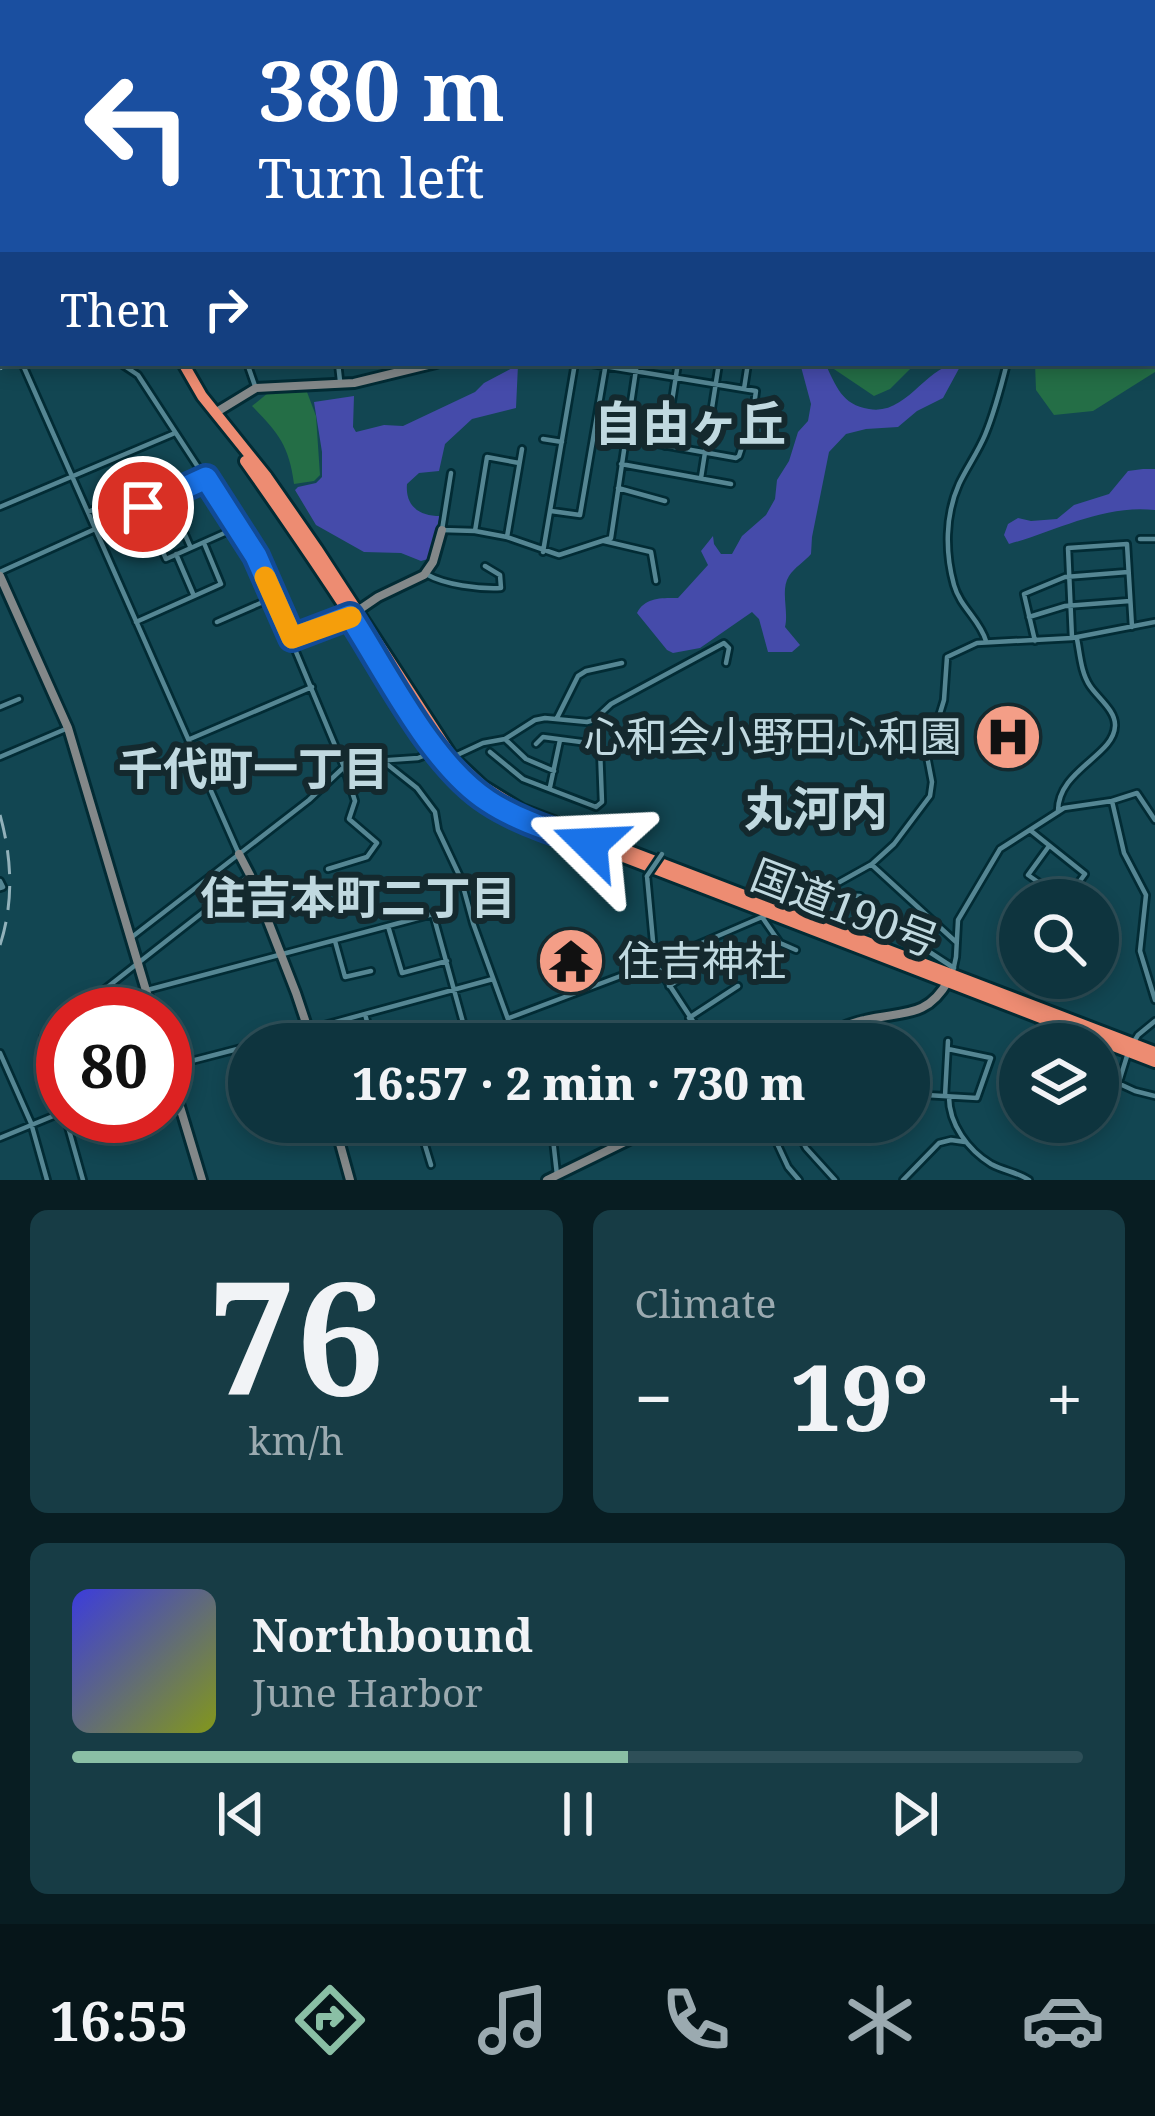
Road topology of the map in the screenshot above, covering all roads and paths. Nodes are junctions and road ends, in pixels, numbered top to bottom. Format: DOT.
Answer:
graph roads {
  1 [pos="23,366"];
  2 [pos="125,366"];
  3 [pos="185,366"];
  4 [pos="248,366"];
  5 [pos="338,366"];
  6 [pos="424,366"];
  7 [pos="575,366"];
  8 [pos="606,366"];
  9 [pos="678,366"];
  10 [pos="718,366"];
  11 [pos="748,366"];
  12 [pos="1006,366"];
  13 [pos="637,367"];
  14 [pos="676,377"];
  15 [pos="340,383"];
  16 [pos="715,384"];
  17 [pos="256,388"];
  18 [pos="744,389"];
  19 [pos="215,413"];
  20 [pos="175,433"];
  21 [pos="624,438"];
  22 [pos="543,440"];
  23 [pos="562,442"];
  24 [pos="665,446"];
  25 [pos="522,449"];
  26 [pos="705,452"];
  27 [pos="519,463"];
  28 [pos="621,464"];
  29 [pos="451,473"];
  30 [pos="72,475"];
  31 [pos="148,476"];
  32 [pos="206,478"];
  33 [pos="700,478"];
  34 [pos="731,484"];
  35 [pos="618,488"];
  36 [pos="168,496"];
  37 [pos="122,497"];
  38 [pos="160,500"];
  39 [pos="665,501"];
  40 [pos="0,507"];
  41 [pos="88,512"];
  42 [pos="551,512"];
  43 [pos="238,527"];
  44 [pos="95,529"];
  45 [pos="442,530"];
  46 [pos="475,531"];
  47 [pos="507,537"];
  48 [pos="1140,539"];
  49 [pos="1155,539"];
  50 [pos="604,541"];
  51 [pos="204,543"];
  52 [pos="191,548"];
  53 [pos="543,552"];
  54 [pos="176,554"];
  55 [pos="485,566"];
  56 [pos="1128,572"];
  57 [pos="0,574"];
  58 [pos="426,574"];
  59 [pos="1069,577"];
  60 [pos="656,581"];
  61 [pos="194,596"];
  62 [pos="274,597"];
  63 [pos="1130,601"];
  64 [pos="1070,605"];
  65 [pos="354,613"];
  66 [pos="1029,617"];
  67 [pos="136,622"];
  68 [pos="217,622"];
  69 [pos="1155,622"];
  70 [pos="1132,627"];
  71 [pos="292,638"];
  72 [pos="1075,638"];
  73 [pos="986,641"];
  74 [pos="1035,641"];
  75 [pos="622,663"];
  76 [pos="727,663"];
  77 [pos="312,687"];
  78 [pos="19,699"];
  79 [pos="0,707"];
  80 [pos="557,718"];
  81 [pos="68,728"];
  82 [pos="505,739"];
  83 [pos="188,740"];
  84 [pos="560,740"];
  85 [pos="536,744"];
  86 [pos="436,751"];
  87 [pos="490,752"];
  88 [pos="1,755"];
  89 [pos="449,760"];
  90 [pos="383,761"];
  91 [pos="344,767"];
  92 [pos="554,771"];
  93 [pos="550,789"];
  94 [pos="1112,801"];
  95 [pos="1058,812"];
  96 [pos="1155,820"];
  97 [pos="1029,830"];
  98 [pos="1049,846"];
  99 [pos="239,854"];
  100 [pos="662,854"];
  101 [pos="872,864"];
  102 [pos="328,869"];
  103 [pos="250,875"];
  104 [pos="1035,879"];
  105 [pos="1081,879"];
  106 [pos="1155,892"];
  107 [pos="820,893"];
  108 [pos="1146,895"];
  109 [pos="771,914"];
  110 [pos="388,926"];
  111 [pos="130,938"];
  112 [pos="335,940"];
  113 [pos="956,942"];
  114 [pos="796,950"];
  115 [pos="281,954"];
  116 [pos="719,954"];
  117 [pos="447,961"];
  118 [pos="138,963"];
  119 [pos="655,963"];
  120 [pos="371,970"];
  121 [pos="951,976"];
  122 [pos="493,979"];
  123 [pos="669,986"];
  124 [pos="738,986"];
  125 [pos="107,987"];
  126 [pos="145,987"];
  127 [pos="161,987"];
  128 [pos="454,991"];
  129 [pos="1155,1000"];
  130 [pos="364,1014"];
  131 [pos="508,1018"];
  132 [pos="689,1018"];
  133 [pos="1155,1021"];
  134 [pos="306,1023"];
  135 [pos="333,1023"];
  136 [pos="367,1023"];
  137 [pos="463,1023"];
  138 [pos="510,1023"];
  139 [pos="693,1023"];
  140 [pos="852,1023"];
  141 [pos="1131,1049"];
  142 [pos="228,1050"];
  143 [pos="1155,1052"];
  144 [pos="0,1053"];
  145 [pos="192,1058"];
  146 [pos="1155,1062"];
  147 [pos="1119,1082"];
  148 [pos="1119,1085"];
  149 [pos="930,1095"];
  150 [pos="947,1096"];
  151 [pos="1155,1096"];
  152 [pos="36,1122"];
  153 [pos="31,1124"];
  154 [pos="0,1138"];
  155 [pos="967,1142"];
  156 [pos="73,1143"];
  157 [pos="191,1143"];
  158 [pos="339,1143"];
  159 [pos="422,1143"];
  160 [pos="554,1143"];
  161 [pos="625,1143"];
  162 [pos="777,1143"];
  163 [pos="803,1143"];
  164 [pos="430,1165"];
  165 [pos="554,1179"];
  166 [pos="47,1180"];
  167 [pos="83,1180"];
  168 [pos="202,1180"];
  169 [pos="350,1180"];
  170 [pos="799,1180"];
  171 [pos="836,1180"];
  172 [pos="903,1180"];
  173 [pos="1029,1180"];
  1 -- 30 [label="street"];
  2 -- 20 [label="street"];
  3 -- 19 [label="highway, 国道190号"];
  4 -- 17 [label="street"];
  5 -- 15 [label="street"];
  6 -- 15 [label="street"];
  7 -- 23 [label="street"];
  8 -- 42 [label="street"];
  9 -- 14 [label="street"];
  10 -- 16 [label="street"];
  11 -- 18 [label="street"];
  12 -- 73 [label="street"];
  13 -- 14 [label="street"];
  13 -- 21 [label="street"];
  14 -- 16 [label="street"];
  14 -- 24 [label="street"];
  15 -- 17 [label="street"];
  16 -- 18 [label="street"];
  16 -- 26 [label="street"];
  17 -- 19 [label="street"];
  18 -- 26 [label="street"];
  19 -- 65 [label="highway, 国道190号"];
  20 -- 30 [label="street"];
  20 -- 32 [label="street"];
  21 -- 24 [label="street"];
  21 -- 28 [label="street"];
  22 -- 23 [label="street"];
  23 -- 42 [label="street"];
  24 -- 26 [label="street"];
  25 -- 27 [label="street"];
  26 -- 33 [label="street"];
  27 -- 46 [label="street"];
  27 -- 47 [label="street"];
  28 -- 33 [label="street"];
  28 -- 35 [label="street"];
  29 -- 45 [label="street"];
  30 -- 40 [label="street"];
  30 -- 41 [label="street"];
  31 -- 38 [label="street"];
  32 -- 36 [label="street"];
  32 -- 43 [label="street"];
  33 -- 34 [label="street"];
  35 -- 39 [label="street"];
  35 -- 50 [label="street"];
  36 -- 38 [label="street"];
  36 -- 52 [label="street"];
  37 -- 41 [label="street"];
  38 -- 54 [label="street"];
  41 -- 44 [label="street"];
  42 -- 53 [label="street"];
  43 -- 51 [label="street"];
  43 -- 62 [label="street"];
  44 -- 57 [label="street"];
  44 -- 67 [label="street"];
  45 -- 46 [label="street"];
  45 -- 58 [label="street"];
  46 -- 47 [label="street"];
  47 -- 53 [label="street"];
  48 -- 49 [label="street"];
  50 -- 53 [label="street"];
  50 -- 60 [label="street"];
  51 -- 52 [label="street"];
  51 -- 61 [label="street"];
  52 -- 54 [label="street"];
  54 -- 61 [label="street"];
  55 -- 58 [label="street"];
  56 -- 59 [label="street"];
  56 -- 59 [label="street"];
  56 -- 63 [label="street"];
  57 -- 81 [label="street"];
  58 -- 65 [label="street"];
  59 -- 64 [label="street"];
  59 -- 66 [label="street"];
  61 -- 67 [label="street"];
  62 -- 68 [label="street"];
  62 -- 71 [label="street"];
  63 -- 64 [label="street"];
  63 -- 70 [label="street"];
  64 -- 66 [label="street"];
  64 -- 72 [label="street"];
  65 -- 71 [label="street"];
  65 -- 86 [label="highway, 国道190号"];
  65 -- 89 [label="highway, 国道190号"];
  66 -- 74 [label="street"];
  67 -- 83 [label="street"];
  69 -- 70 [label="street"];
  70 -- 72 [label="street"];
  71 -- 77 [label="street"];
  72 -- 74 [label="street"];
  72 -- 95 [label="street"];
  73 -- 74 [label="street"];
  73 -- 101 [label="street"];
  75 -- 80 [label="street"];
  76 -- 80 [label="street"];
  77 -- 83 [label="street"];
  77 -- 91 [label="street"];
  78 -- 79 [label="street"];
  80 -- 82 [label="street"];
  81 -- 88 [label="street"];
  81 -- 111 [label="street"];
  82 -- 89 [label="street"];
  82 -- 92 [label="street"];
  83 -- 99 [label="street"];
  84 -- 85 [label="street"];
  84 -- 92 [label="street"];
  84 -- 93 [label="street"];
  86 -- 89 [label="highway, 国道190号"];
  86 -- 90 [label="street"];
  87 -- 93 [label="street"];
  89 -- 109 [label="highway, 国道190号"];
  90 -- 91 [label="street"];
  90 -- 122 [label="street"];
  91 -- 99 [label="street"];
  91 -- 102 [label="street"];
  92 -- 93 [label="street"];
  94 -- 95 [label="street"];
  94 -- 96 [label="street"];
  94 -- 108 [label="street"];
  95 -- 97 [label="street"];
  97 -- 98 [label="street"];
  97 -- 113 [label="street"];
  98 -- 104 [label="street"];
  98 -- 105 [label="street"];
  99 -- 103 [label="street"];
  99 -- 111 [label="street"];
  100 -- 119 [label="street, bridge"];
  101 -- 107 [label="street"];
  101 -- 113 [label="street"];
  103 -- 115 [label="street"];
  103 -- 118 [label="street"];
  106 -- 108 [label="street"];
  107 -- 109 [label="street"];
  107 -- 121 [label="street"];
  108 -- 129 [label="street"];
  109 -- 114 [label="street"];
  109 -- 119 [label="street"];
  109 -- 121 [label="highway, 国道190号"];
  110 -- 112 [label="street"];
  110 -- 117 [label="street"];
  110 -- 117 [label="street"];
  111 -- 118 [label="street"];
  112 -- 115 [label="street"];
  112 -- 120 [label="street"];
  113 -- 121 [label="street"];
  115 -- 127 [label="street"];
  115 -- 134 [label="street"];
  116 -- 123 [label="street"];
  117 -- 128 [label="street"];
  118 -- 125 [label="street"];
  118 -- 126 [label="street"];
  119 -- 123 [label="street"];
  119 -- 131 [label="street"];
  121 -- 140 [label="street"];
  121 -- 141 [label="highway, 国道190号"];
  122 -- 128 [label="street"];
  122 -- 131 [label="street"];
  123 -- 132 [label="street"];
  124 -- 132 [label="street"];
  128 -- 130 [label="street"];
  128 -- 137 [label="street"];
  130 -- 135 [label="street"];
  130 -- 136 [label="street"];
  131 -- 138 [label="street"];
  132 -- 139 [label="street"];
  133 -- 141 [label="street"];
  141 -- 143 [label="highway, 国道190号"];
  141 -- 146 [label="highway, 国道190号"];
  141 -- 147 [label="street"];
  142 -- 145 [label="street"];
  144 -- 153 [label="street"];
  148 -- 151 [label="street"];
  149 -- 150 [label="street"];
  150 -- 150 [label="street"];
  150 -- 155 [label="street"];
  152 -- 153 [label="street"];
  153 -- 154 [label="street"];
  153 -- 166 [label="street"];
  155 -- 172 [label="street"];
  155 -- 173 [label="street"];
  156 -- 167 [label="street"];
  157 -- 168 [label="street"];
  158 -- 169 [label="street"];
  159 -- 164 [label="street"];
  160 -- 165 [label="street"];
  161 -- 165 [label="street"];
  162 -- 170 [label="street"];
  163 -- 171 [label="street"];
}
